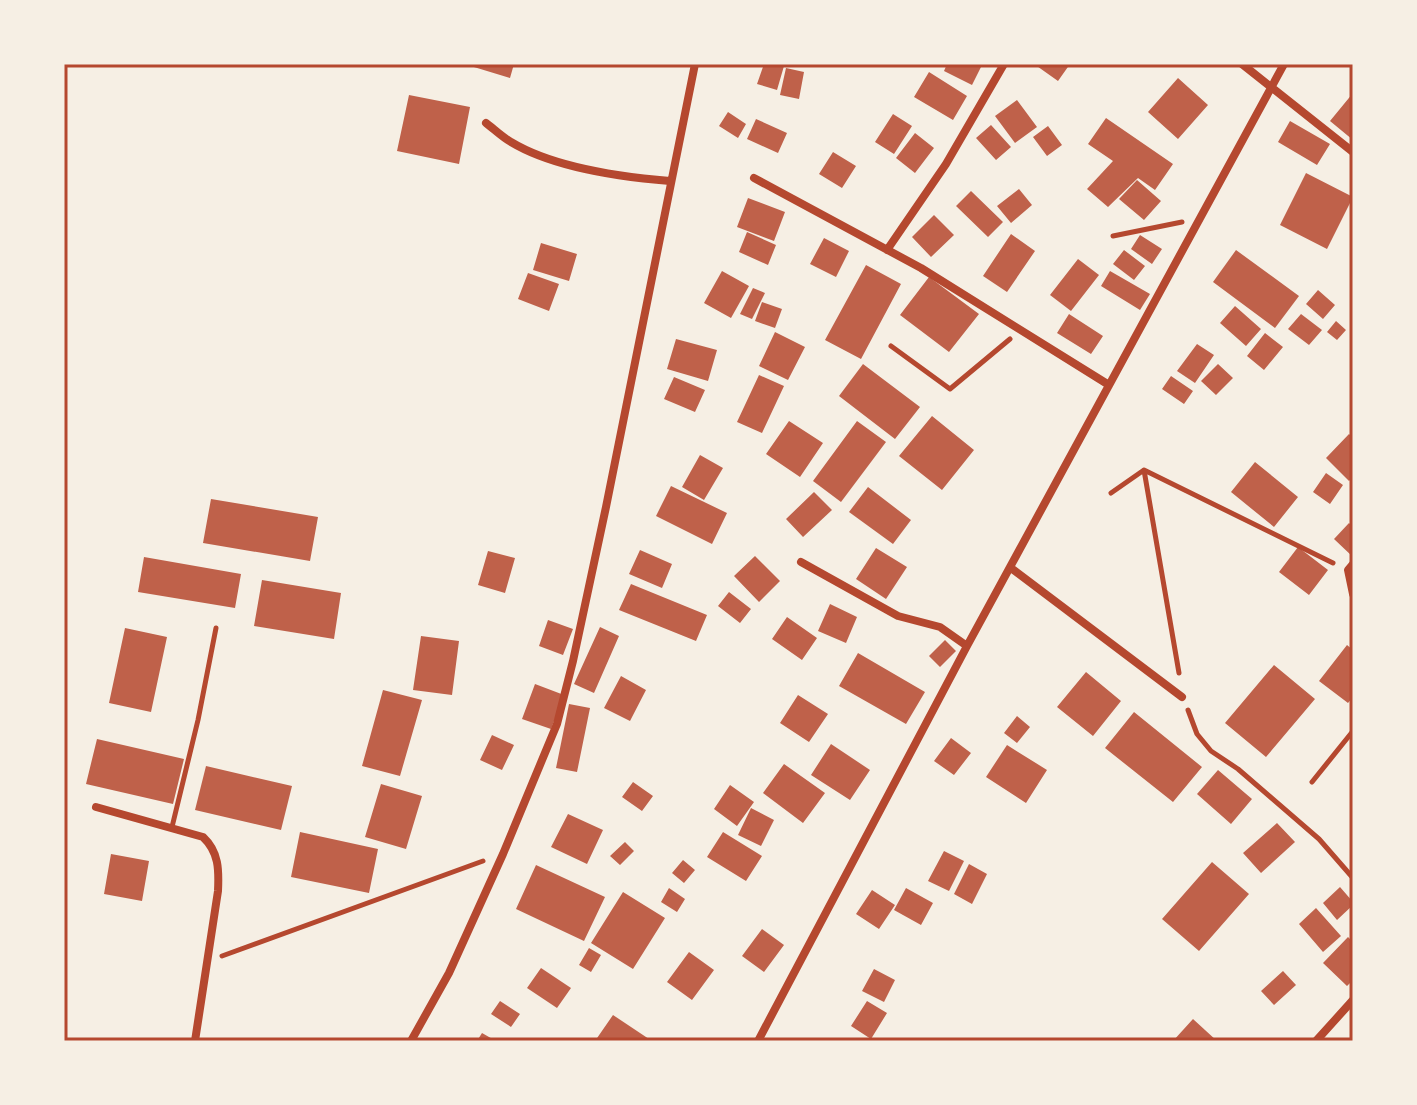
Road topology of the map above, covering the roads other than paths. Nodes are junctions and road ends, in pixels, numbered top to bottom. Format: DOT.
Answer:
graph roads {
  1 [pos="695,64"];
  2 [pos="1004,64"];
  3 [pos="1242,64"];
  4 [pos="1284,64"];
  5 [pos="1271,89"];
  6 [pos="486,123"];
  7 [pos="1353,152"];
  8 [pos="754,178"];
  9 [pos="670,181"];
  10 [pos="887,250"];
  11 [pos="1109,385"];
  12 [pos="801,562"];
  13 [pos="1350,567"];
  14 [pos="1011,568"];
  15 [pos="1353,594"];
  16 [pos="216,628"];
  17 [pos="967,646"];
  18 [pos="1182,697"];
  19 [pos="96,807"];
  20 [pos="172,827"];
  21 [pos="1353,1000"];
  22 [pos="195,1041"];
  23 [pos="411,1041"];
  24 [pos="758,1041"];
  25 [pos="1316,1041"];
  1 -- 9 [label="street"];
  2 -- 10 [label="street"];
  3 -- 5 [label="street"];
  4 -- 5 [label="street"];
  5 -- 7 [label="street"];
  5 -- 11 [label="street"];
  6 -- 9 [label="street"];
  8 -- 10 [label="street"];
  9 -- 23 [label="street"];
  10 -- 11 [label="street"];
  11 -- 14 [label="street"];
  12 -- 17 [label="street"];
  13 -- 15 [label="street"];
  14 -- 17 [label="street"];
  14 -- 18 [label="street"];
  16 -- 20 [label="lane"];
  17 -- 24 [label="street"];
  19 -- 20 [label="street"];
  20 -- 22 [label="street"];
  21 -- 25 [label="street"];
}
